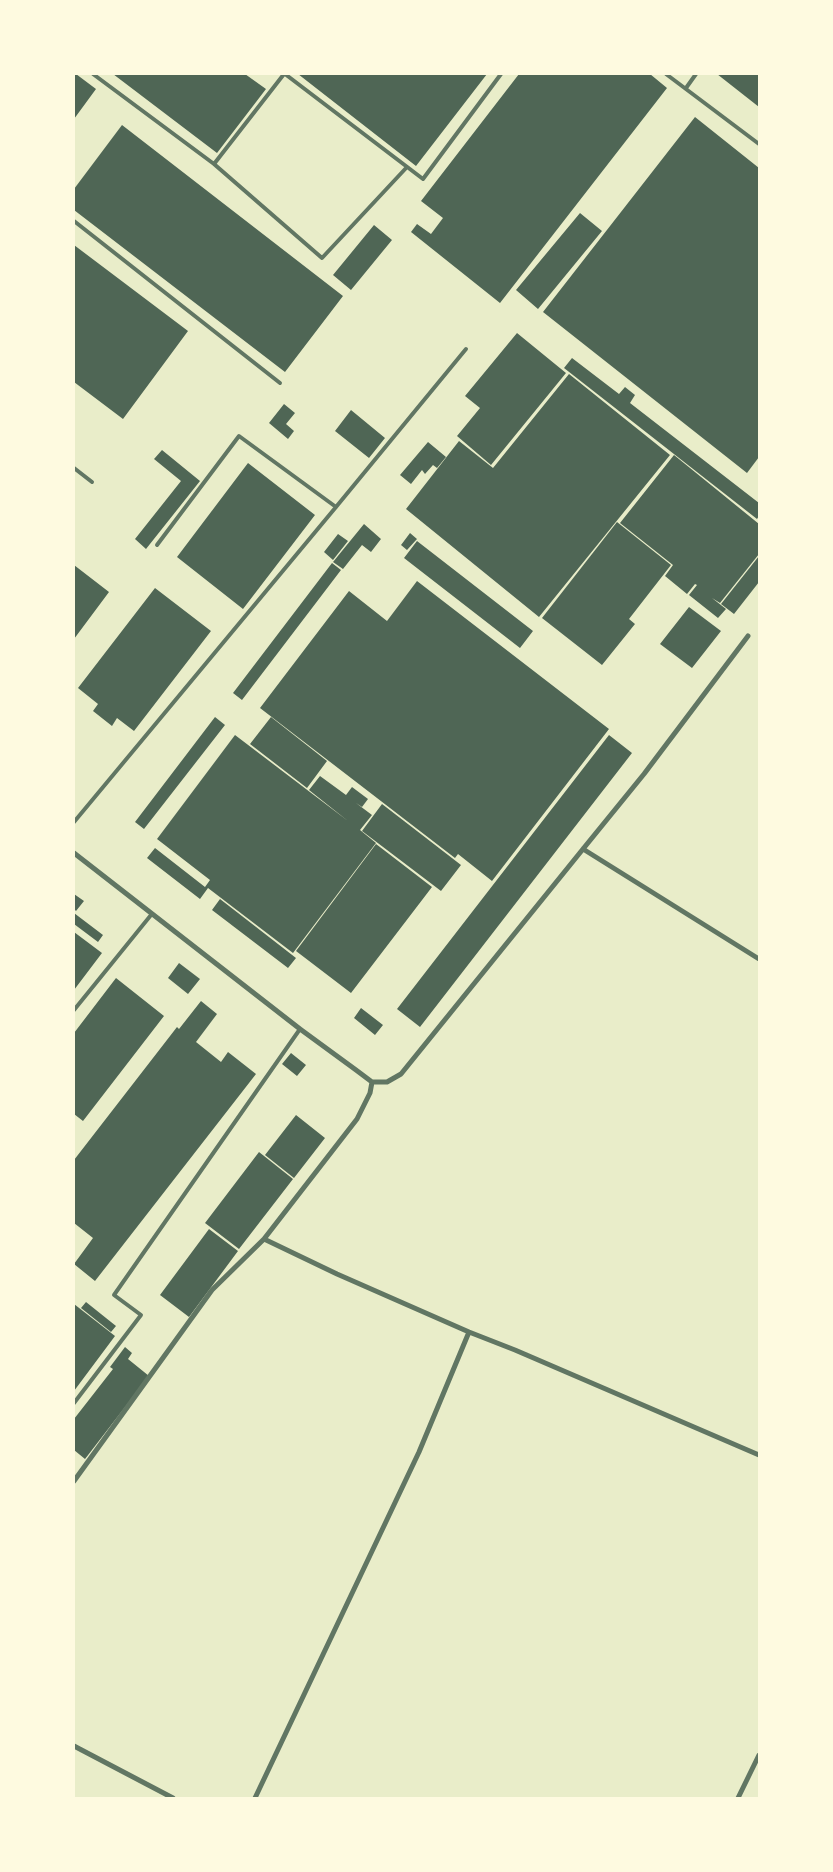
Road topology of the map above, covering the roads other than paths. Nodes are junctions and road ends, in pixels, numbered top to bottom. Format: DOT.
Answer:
graph roads {
  1 [pos="93,74"];
  2 [pos="285,74"];
  3 [pos="501,74"];
  4 [pos="666,74"];
  5 [pos="696,74"];
  6 [pos="686,88"];
  7 [pos="759,144"];
  8 [pos="214,164"];
  9 [pos="407,167"];
  10 [pos="74,221"];
  11 [pos="466,349"];
  12 [pos="280,383"];
  13 [pos="74,468"];
  14 [pos="92,482"];
  15 [pos="336,507"];
  16 [pos="157,545"];
  17 [pos="748,636"];
  18 [pos="74,822"];
  19 [pos="583,849"];
  20 [pos="74,853"];
  21 [pos="151,915"];
  22 [pos="759,959"];
  23 [pos="74,1010"];
  24 [pos="300,1029"];
  25 [pos="372,1082"];
  26 [pos="264,1239"];
  27 [pos="469,1332"];
  28 [pos="74,1403"];
  29 [pos="759,1455"];
  30 [pos="74,1482"];
  31 [pos="74,1746"];
  32 [pos="759,1756"];
  33 [pos="174,1798"];
  34 [pos="255,1798"];
  35 [pos="738,1798"];
  1 -- 8 [label="lane"];
  2 -- 8 [label="lane"];
  2 -- 9 [label="lane"];
  3 -- 9 [label="lane"];
  4 -- 6 [label="lane"];
  5 -- 6 [label="lane"];
  6 -- 7 [label="lane"];
  8 -- 9 [label="lane"];
  10 -- 12 [label="lane"];
  11 -- 15 [label="lane"];
  13 -- 14 [label="lane"];
  15 -- 16 [label="lane"];
  15 -- 18 [label="lane"];
  17 -- 19 [label="street"];
  19 -- 22 [label="street"];
  19 -- 25 [label="street"];
  20 -- 21 [label="street"];
  21 -- 23 [label="lane"];
  21 -- 24 [label="street"];
  24 -- 25 [label="street"];
  24 -- 28 [label="lane"];
  25 -- 26 [label="street"];
  26 -- 27 [label="street"];
  26 -- 30 [label="street"];
  27 -- 29 [label="street"];
  27 -- 34 [label="street"];
  31 -- 33 [label="street"];
  32 -- 35 [label="street"];
}
